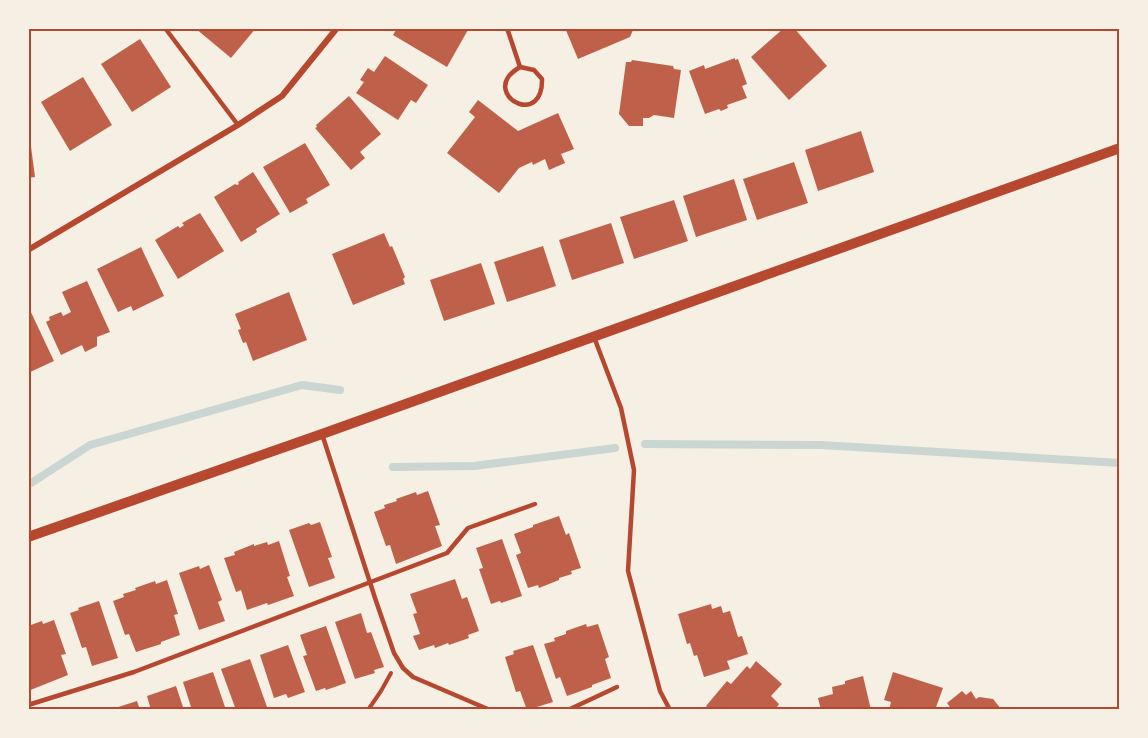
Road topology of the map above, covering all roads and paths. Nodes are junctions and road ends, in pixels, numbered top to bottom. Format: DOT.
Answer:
graph roads {
  1 [pos="165,28"];
  2 [pos="337,28"];
  3 [pos="507,28"];
  4 [pos="520,67"];
  5 [pos="238,125"];
  6 [pos="1119,148"];
  7 [pos="28,250"];
  8 [pos="594,337"];
  9 [pos="322,434"];
  10 [pos="535,504"];
  11 [pos="28,537"];
  12 [pos="370,582"];
  13 [pos="398,660"];
  14 [pos="617,687"];
  15 [pos="28,705"];
  16 [pos="368,710"];
  17 [pos="490,710"];
  18 [pos="568,710"];
  19 [pos="670,710"];
  1 -- 5 [label="lane"];
  2 -- 5 [label="street"];
  3 -- 4 [label="lane"];
  4 -- 4 [label="lane"];
  5 -- 7 [label="street"];
  6 -- 8 [label="street"];
  8 -- 9 [label="street"];
  8 -- 19 [label="lane"];
  9 -- 11 [label="street"];
  9 -- 12 [label="lane"];
  10 -- 12 [label="lane"];
  12 -- 13 [label="lane"];
  12 -- 15 [label="lane"];
  13 -- 16 [label="path"];
  13 -- 17 [label="lane"];
  14 -- 18 [label="lane"];
}
